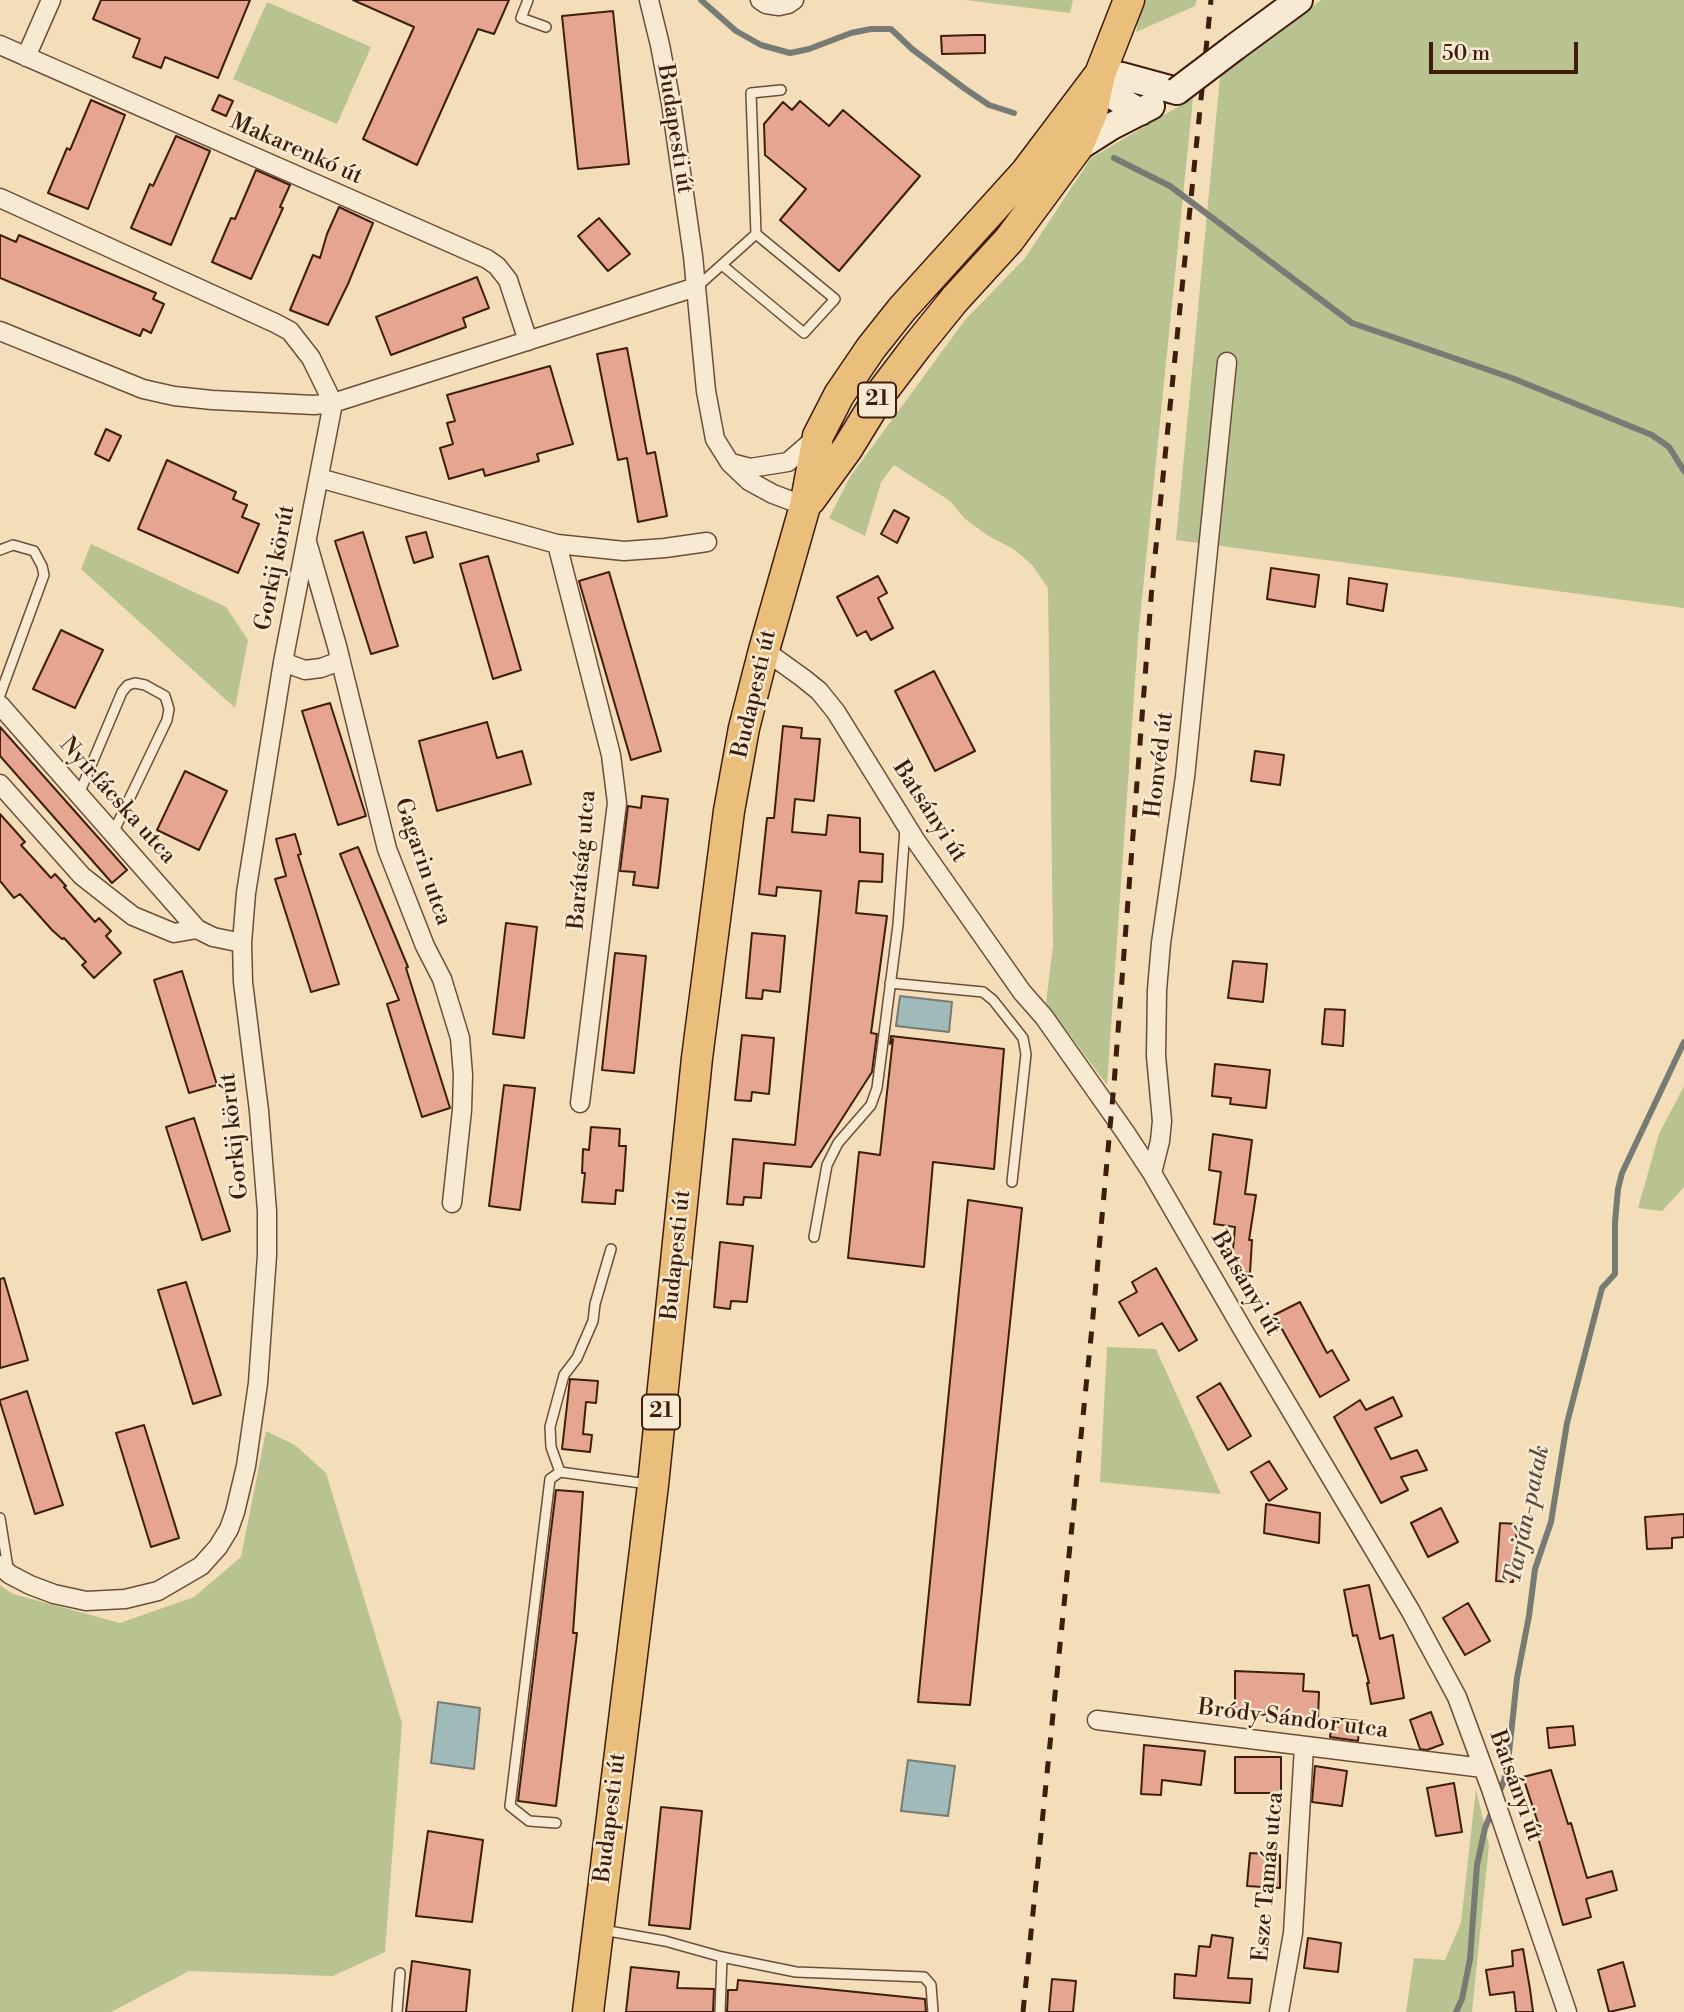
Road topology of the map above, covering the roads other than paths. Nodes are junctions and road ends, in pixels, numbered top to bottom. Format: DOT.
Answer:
graph roads {
  1 [pos="51,0"];
  2 [pos="528,0"];
  3 [pos="649,0"];
  4 [pos="760,0"];
  5 [pos="794,0"];
  6 [pos="1129,0"];
  7 [pos="1299,0"];
  8 [pos="546,27"];
  9 [pos="0,45"];
  10 [pos="26,57"];
  11 [pos="1100,74"];
  12 [pos="781,90"];
  13 [pos="1177,91"];
  14 [pos="1140,113"];
  15 [pos="1077,148"];
  16 [pos="0,198"];
  17 [pos="756,234"];
  18 [pos="722,265"];
  19 [pos="696,287"];
  20 [pos="0,331"];
  21 [pos="528,341"];
  22 [pos="1227,362"];
  23 [pos="334,403"];
  24 [pos="818,436"];
  25 [pos="730,463"];
  26 [pos="319,478"];
  27 [pos="805,506"];
  28 [pos="306,539"];
  29 [pos="707,542"];
  30 [pos="557,544"];
  31 [pos="0,550"];
  32 [pos="764,650"];
  33 [pos="341,660"];
  34 [pos="283,662"];
  35 [pos="0,695"];
  36 [pos="0,705"];
  37 [pos="0,784"];
  38 [pos="78,795"];
  39 [pos="905,824"];
  40 [pos="113,833"];
  41 [pos="197,929"];
  42 [pos="242,943"];
  43 [pos="890,983"];
  44 [pos="580,1103"];
  45 [pos="1152,1172"];
  46 [pos="1012,1182"];
  47 [pos="452,1203"];
  48 [pos="814,1237"];
  49 [pos="611,1249"];
  50 [pos="559,1472"];
  51 [pos="653,1485"];
  52 [pos="0,1518"];
  53 [pos="4,1569"];
  54 [pos="1097,1720"];
  55 [pos="1304,1746"];
  56 [pos="1483,1768"];
  57 [pos="556,1823"];
  58 [pos="598,1929"];
  59 [pos="722,1957"];
  60 [pos="401,1973"];
  61 [pos="397,2012"];
  62 [pos="588,2012"];
  63 [pos="720,2012"];
  64 [pos="933,2012"];
  65 [pos="1279,2012"];
  66 [pos="1567,2012"];
  1 -- 10 [label="street"];
  2 -- 8 [label="lane"];
  3 -- 19 [label="street, Budapesti út"];
  4 -- 5 [label="street"];
  6 -- 11 [label="main road, 21"];
  7 -- 13 [label="main road, bridge"];
  9 -- 10 [label="street, Makarenkó út"];
  10 -- 21 [label="street, Makarenkó út"];
  11 -- 13 [label="main road"];
  11 -- 14 [label="main road"];
  11 -- 15 [label="main road, 21"];
  11 -- 24 [label="main road, Budapesti út / 21"];
  12 -- 17 [label="lane"];
  13 -- 14 [label="main road"];
  14 -- 15 [label="main road"];
  15 -- 27 [label="main road, 21"];
  16 -- 23 [label="street"];
  17 -- 18 [label="lane"];
  17 -- 18 [label="lane"];
  18 -- 19 [label="lane"];
  19 -- 21 [label="street"];
  19 -- 25 [label="street, Budapesti út"];
  20 -- 23 [label="street"];
  21 -- 23 [label="street"];
  22 -- 45 [label="street, Honvéd út"];
  23 -- 26 [label="street, Gorkij körút"];
  24 -- 25 [label="street, Budapesti út"];
  24 -- 27 [label="main road, Budapesti út / 21"];
  25 -- 27 [label="street, Budapesti út"];
  26 -- 28 [label="street, Gorkij körút"];
  26 -- 30 [label="street"];
  27 -- 32 [label="main road, Budapesti út / 21"];
  28 -- 33 [label="street, Gagarin utca"];
  28 -- 34 [label="street, Gorkij körút"];
  29 -- 30 [label="street"];
  30 -- 44 [label="street, Barátság utca"];
  31 -- 35 [label="lane"];
  32 -- 39 [label="street, Batsányi út"];
  32 -- 51 [label="main road, Budapesti út / 21"];
  33 -- 34 [label="street"];
  33 -- 47 [label="street, Gagarin utca"];
  34 -- 42 [label="street, Gorkij körút"];
  36 -- 38 [label="street, Nyírfácska utca"];
  37 -- 41 [label="street, Nyírfácska utca"];
  38 -- 40 [label="street, Nyírfácska utca"];
  38 -- 40 [label="lane"];
  39 -- 43 [label="lane"];
  39 -- 45 [label="street, Batsányi út"];
  40 -- 41 [label="street, Nyírfácska utca"];
  41 -- 42 [label="street, Nyírfácska utca"];
  42 -- 53 [label="street, Gorkij körút"];
  43 -- 46 [label="lane"];
  43 -- 48 [label="lane"];
  45 -- 56 [label="street, Batsányi út"];
  49 -- 50 [label="lane"];
  50 -- 51 [label="lane"];
  50 -- 57 [label="lane"];
  51 -- 58 [label="main road, Budapesti út / 21"];
  52 -- 53 [label="lane"];
  54 -- 55 [label="street, Bródy Sándor utca"];
  55 -- 56 [label="street, Bródy Sándor utca"];
  55 -- 65 [label="street, Esze Tamás utca"];
  56 -- 66 [label="street, Batsányi út"];
  58 -- 59 [label="lane"];
  58 -- 62 [label="main road, Budapesti út / 21"];
  59 -- 63 [label="lane"];
  59 -- 64 [label="lane"];
  60 -- 61 [label="lane"];
}
